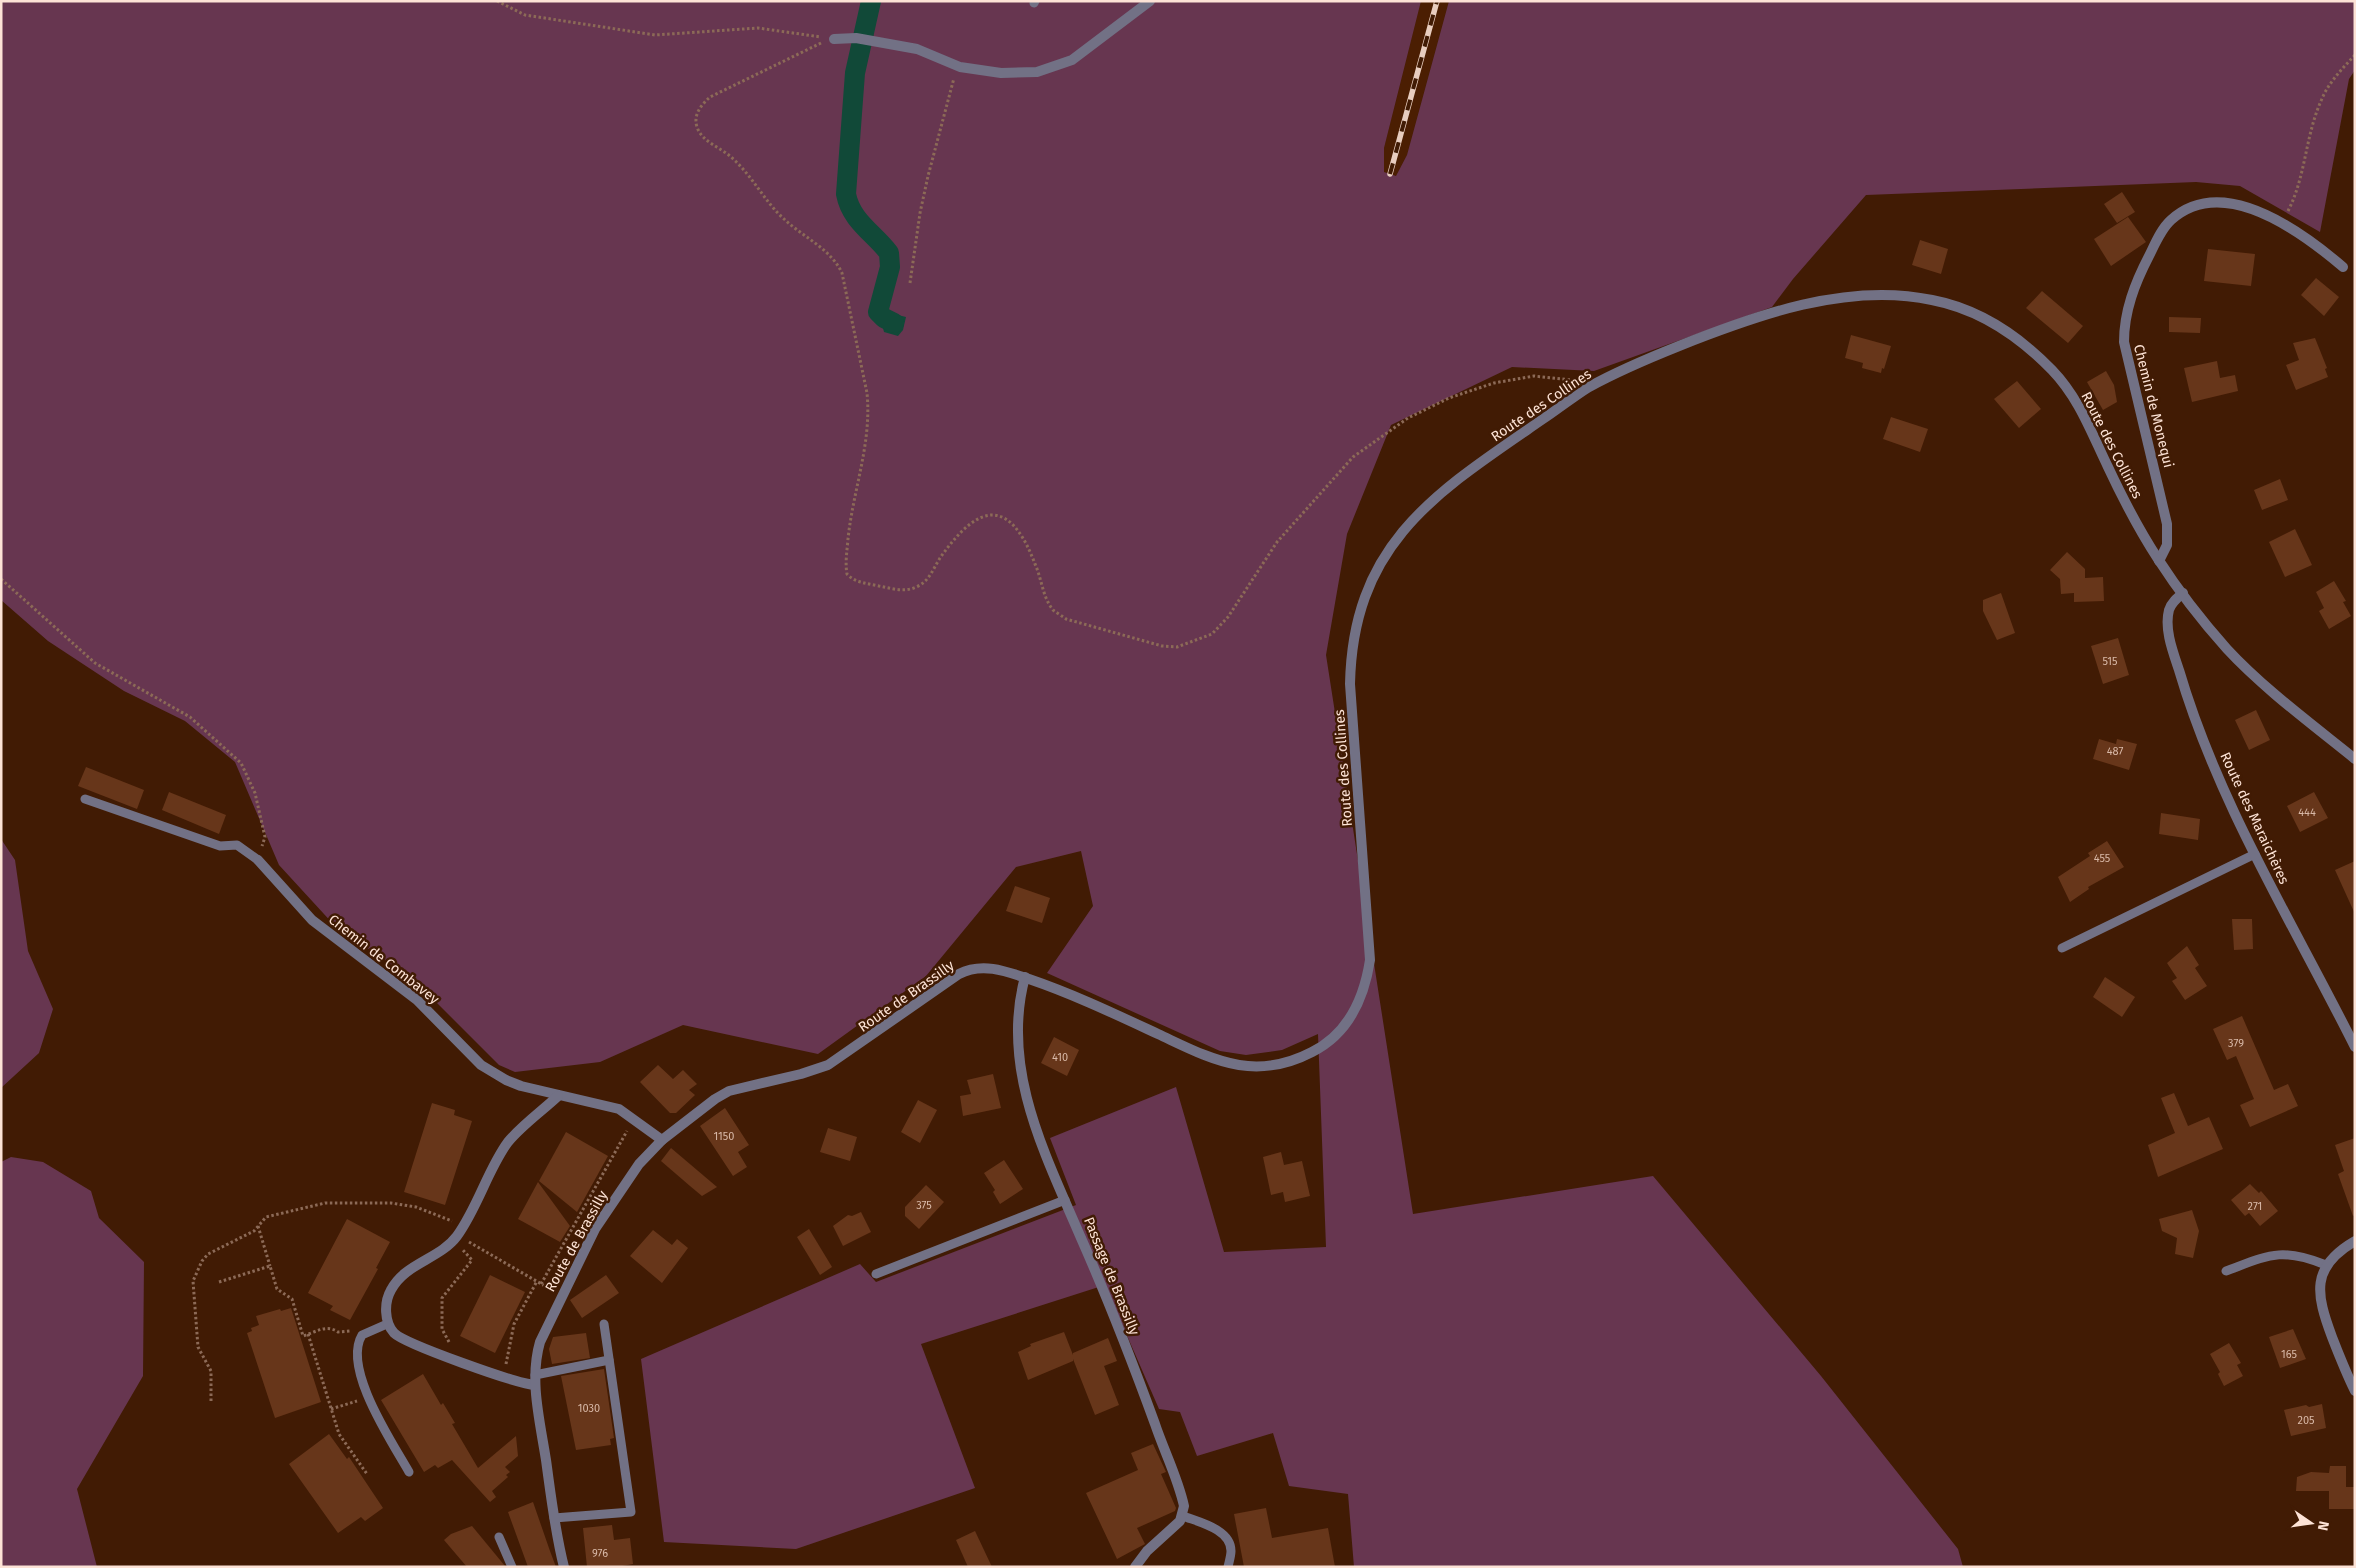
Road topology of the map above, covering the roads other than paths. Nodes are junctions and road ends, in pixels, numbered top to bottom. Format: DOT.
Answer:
graph roads {
  1 [pos="1150,1"];
  2 [pos="834,39"];
  3 [pos="2343,267"];
  4 [pos="2159,561"];
  5 [pos="2182,593"];
  6 [pos="2355,760"];
  7 [pos="85,798"];
  8 [pos="2255,854"];
  9 [pos="258,860"];
  10 [pos="2062,948"];
  11 [pos="1025,977"];
  12 [pos="2355,1047"];
  13 [pos="558,1096"];
  14 [pos="662,1140"];
  15 [pos="1065,1200"];
  16 [pos="2355,1241"];
  17 [pos="2326,1265"];
  18 [pos="2226,1271"];
  19 [pos="876,1274"];
  20 [pos="388,1324"];
  21 [pos="604,1324"];
  22 [pos="609,1360"];
  23 [pos="535,1380"];
  24 [pos="2355,1391"];
  25 [pos="409,1472"];
  26 [pos="1182,1516"];
  27 [pos="554,1518"];
  28 [pos="499,1537"];
  29 [pos="512,1567"];
  30 [pos="564,1567"];
  31 [pos="1135,1567"];
  32 [pos="1228,1567"];
  1 -- 2 [label="street"];
  3 -- 4 [label="street, Chemin de Monequi"];
  4 -- 5 [label="street, Route des Collines"];
  4 -- 11 [label="street, Route des Collines"];
  5 -- 6 [label="street, Route des Collines"];
  5 -- 8 [label="street, Route des Maraichères"];
  7 -- 9 [label="lane"];
  8 -- 10 [label="lane"];
  8 -- 12 [label="street, Route des Maraichères"];
  9 -- 13 [label="street, Chemin de Combavey"];
  11 -- 14 [label="street, Route de Brassilly"];
  11 -- 15 [label="street, Passage de Brassilly"];
  13 -- 14 [label="street, Chemin de Combavey"];
  13 -- 20 [label="street"];
  14 -- 23 [label="street, Route de Brassilly"];
  15 -- 19 [label="lane"];
  15 -- 26 [label="street, Passage de Brassilly"];
  16 -- 17 [label="street"];
  17 -- 18 [label="lane"];
  17 -- 24 [label="street"];
  20 -- 23 [label="street"];
  20 -- 25 [label="lane"];
  21 -- 22 [label="lane"];
  22 -- 23 [label="lane"];
  22 -- 27 [label="lane"];
  23 -- 27 [label="street, Route de Brassilly"];
  26 -- 31 [label="street"];
  26 -- 32 [label="lane"];
  27 -- 30 [label="street, Route de Brassilly"];
  28 -- 29 [label="lane"];
}
